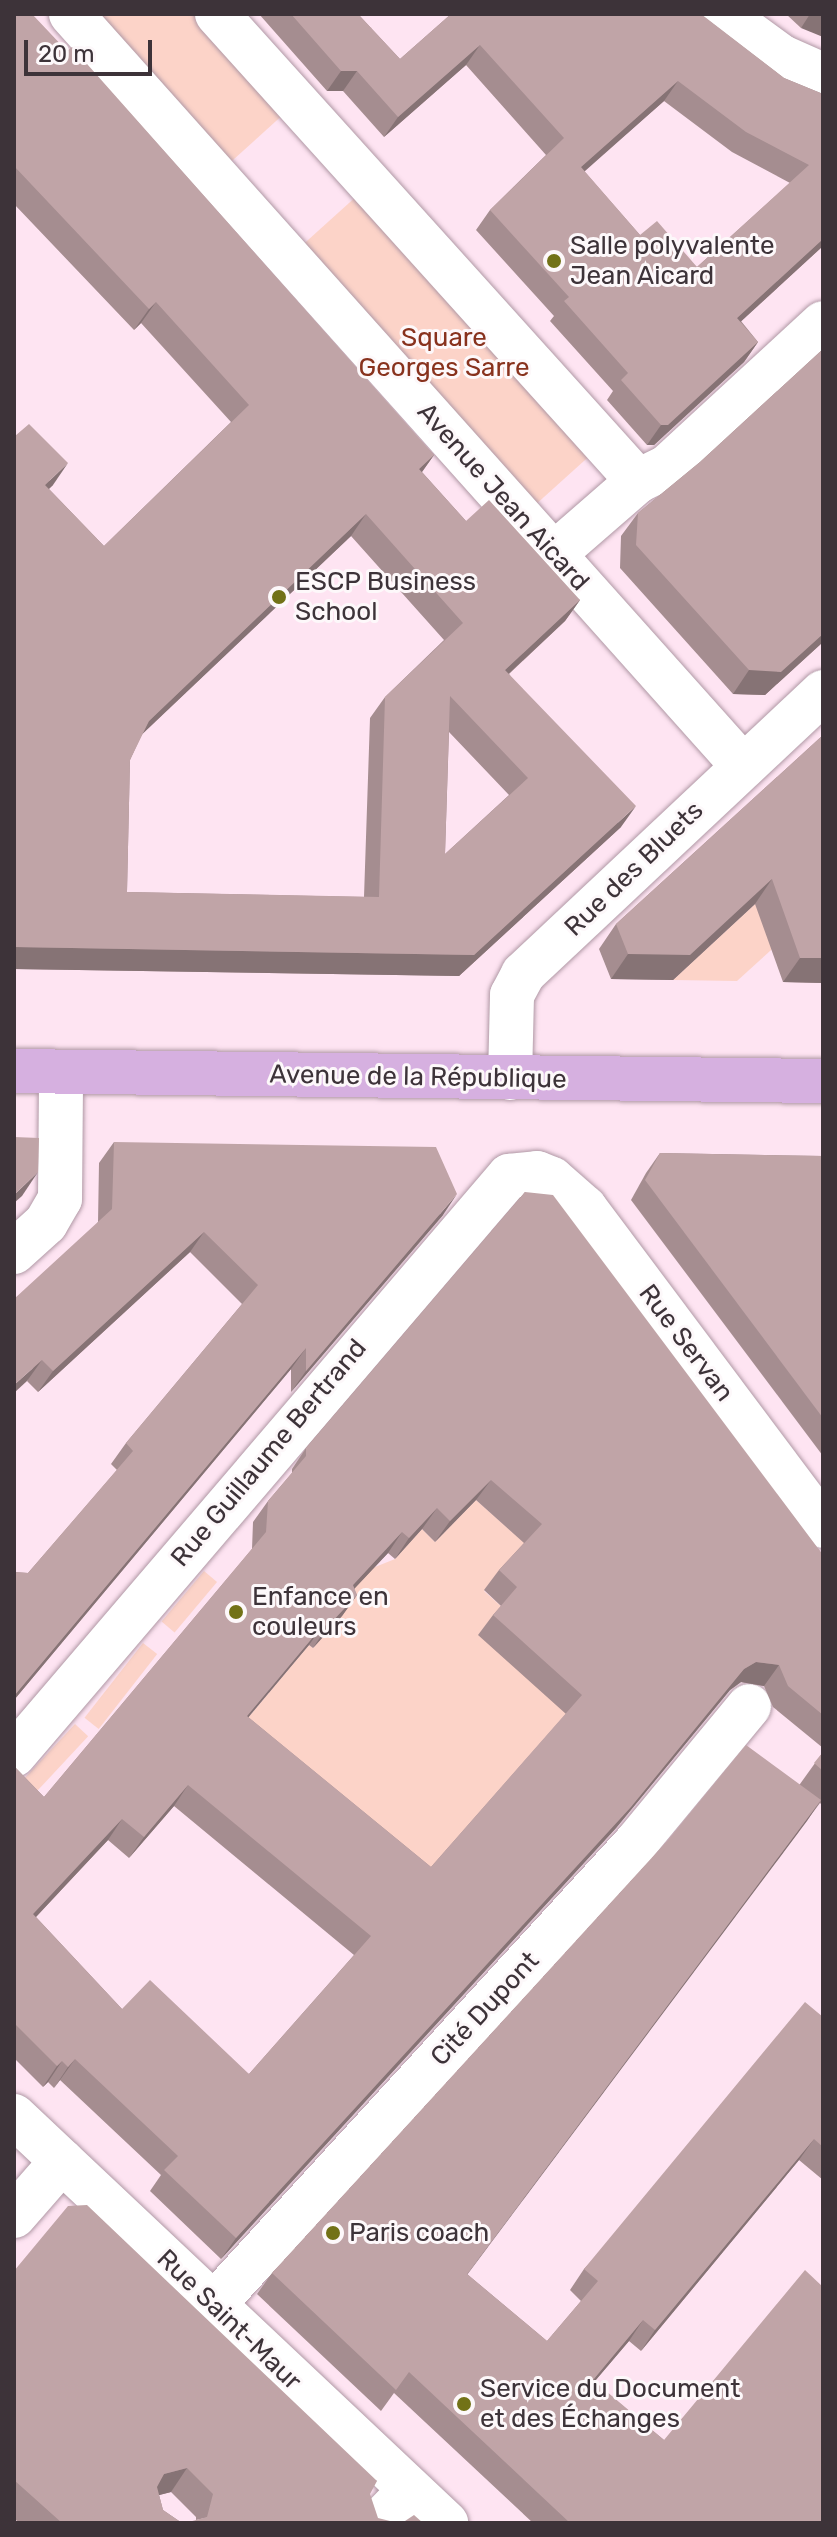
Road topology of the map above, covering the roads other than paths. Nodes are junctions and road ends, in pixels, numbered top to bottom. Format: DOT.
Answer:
graph roads {
  1 [pos="71,14"];
  2 [pos="217,14"];
  3 [pos="723,14"];
  4 [pos="823,75"];
  5 [pos="823,323"];
  6 [pos="638,481"];
  7 [pos="554,554"];
  8 [pos="823,692"];
  9 [pos="743,766"];
  10 [pos="14,1071"];
  11 [pos="61,1072"];
  12 [pos="510,1078"];
  13 [pos="823,1081"];
  14 [pos="537,1173"];
  15 [pos="14,1252"];
  16 [pos="823,1526"];
  17 [pos="749,1706"];
  18 [pos="14,1755"];
  19 [pos="14,2116"];
  20 [pos="62,2161"];
  21 [pos="14,2216"];
  22 [pos="213,2305"];
  23 [pos="410,2490"];
  24 [pos="378,2523"];
  25 [pos="446,2523"];
  1 -- 7 [label="street, Avenue Jean Aicard"];
  2 -- 6 [label="street"];
  3 -- 4 [label="street"];
  5 -- 6 [label="street"];
  6 -- 7 [label="street"];
  7 -- 9 [label="street, Avenue Jean Aicard"];
  8 -- 9 [label="street, Rue des Bluets"];
  9 -- 12 [label="street, Rue des Bluets"];
  10 -- 11 [label="main road, Avenue de la République"];
  11 -- 12 [label="main road, Avenue de la République"];
  11 -- 15 [label="street"];
  12 -- 13 [label="main road, Avenue de la République"];
  14 -- 16 [label="street, Rue Servan"];
  14 -- 18 [label="street, Rue Guillaume Bertrand"];
  17 -- 22 [label="street, Cité Dupont"];
  19 -- 20 [label="street, Rue Saint-Maur"];
  20 -- 21 [label="street"];
  20 -- 22 [label="street, Rue Saint-Maur"];
  22 -- 23 [label="street, Rue Saint-Maur"];
  23 -- 24 [label="street"];
  23 -- 25 [label="street, Rue Saint-Maur"];
}
